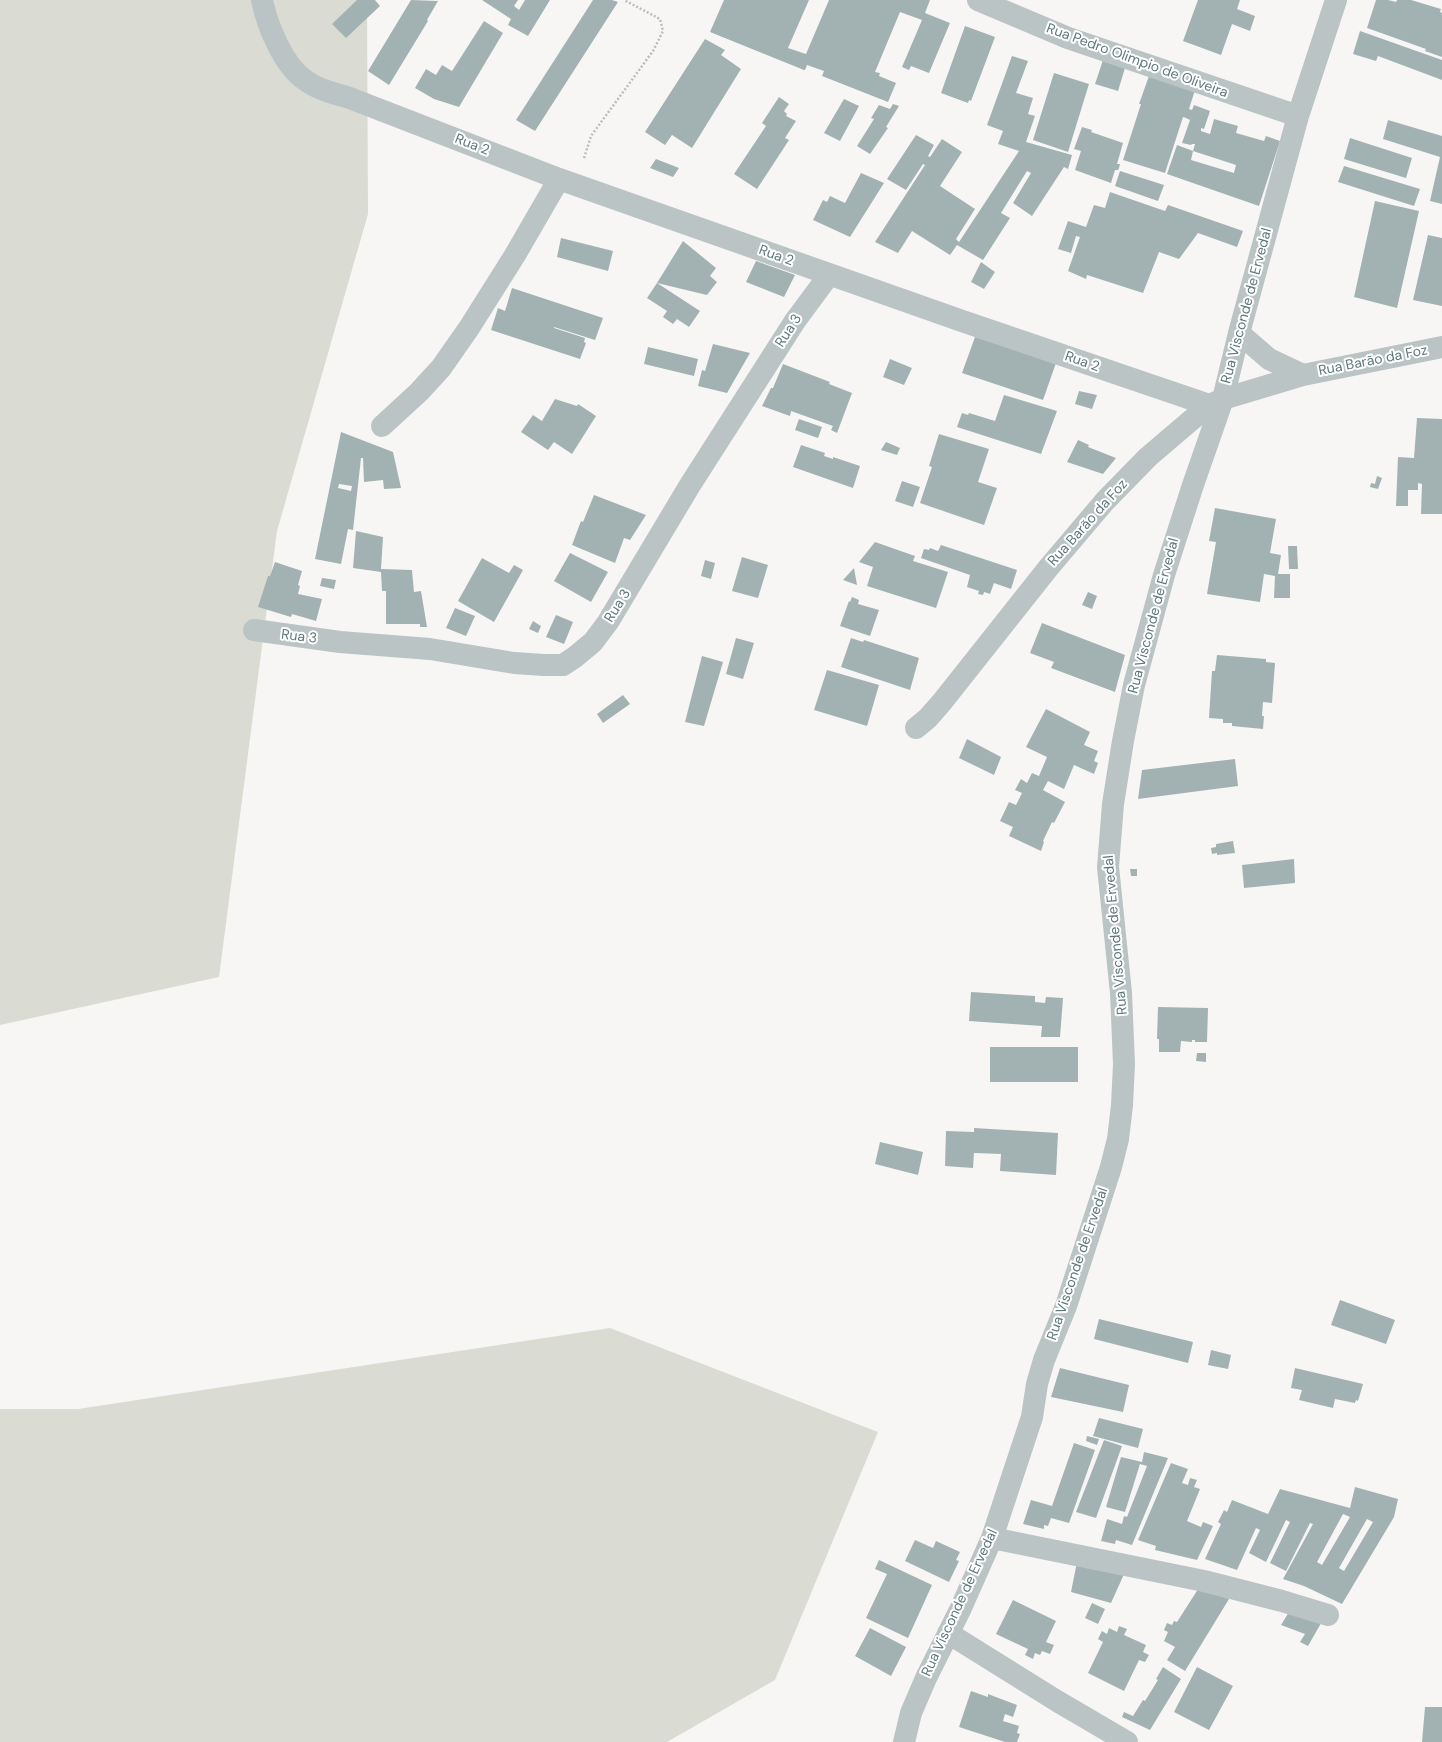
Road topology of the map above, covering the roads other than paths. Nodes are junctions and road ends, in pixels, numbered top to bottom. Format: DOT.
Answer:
graph roads {
  1 [pos="262,0"];
  2 [pos="978,0"];
  3 [pos="1336,0"];
  4 [pos="1298,116"];
  5 [pos="567,182"];
  6 [pos="829,275"];
  7 [pos="1239,333"];
  8 [pos="1442,347"];
  9 [pos="1303,375"];
  10 [pos="1216,402"];
  11 [pos="382,426"];
  12 [pos="254,630"];
  13 [pos="916,728"];
  14 [pos="992,1538"];
  15 [pos="1328,1615"];
  16 [pos="948,1633"];
  17 [pos="904,1742"];
  18 [pos="1127,1742"];
  1 -- 5 [label="street, Rua 2"];
  2 -- 4 [label="street, Rua Pedro Olimpio de Oliveira"];
  3 -- 4 [label="street, Rua Visconde de Ervedal"];
  4 -- 7 [label="street, Rua Visconde de Ervedal"];
  5 -- 6 [label="street, Rua 2"];
  5 -- 11 [label="street"];
  6 -- 10 [label="street, Rua 2"];
  6 -- 12 [label="street, Rua 3"];
  7 -- 9 [label="street, Rua Barão da Foz"];
  7 -- 10 [label="street, Rua Visconde de Ervedal"];
  8 -- 9 [label="street, Rua Barão da Foz"];
  9 -- 10 [label="street, Rua Barão da Foz"];
  10 -- 13 [label="street, Rua Barão da Foz"];
  10 -- 14 [label="street, Rua Visconde de Ervedal"];
  14 -- 15 [label="street"];
  14 -- 16 [label="street, Rua Visconde de Ervedal"];
  16 -- 17 [label="street, Rua Visconde de Ervedal"];
  16 -- 18 [label="street"];
}
